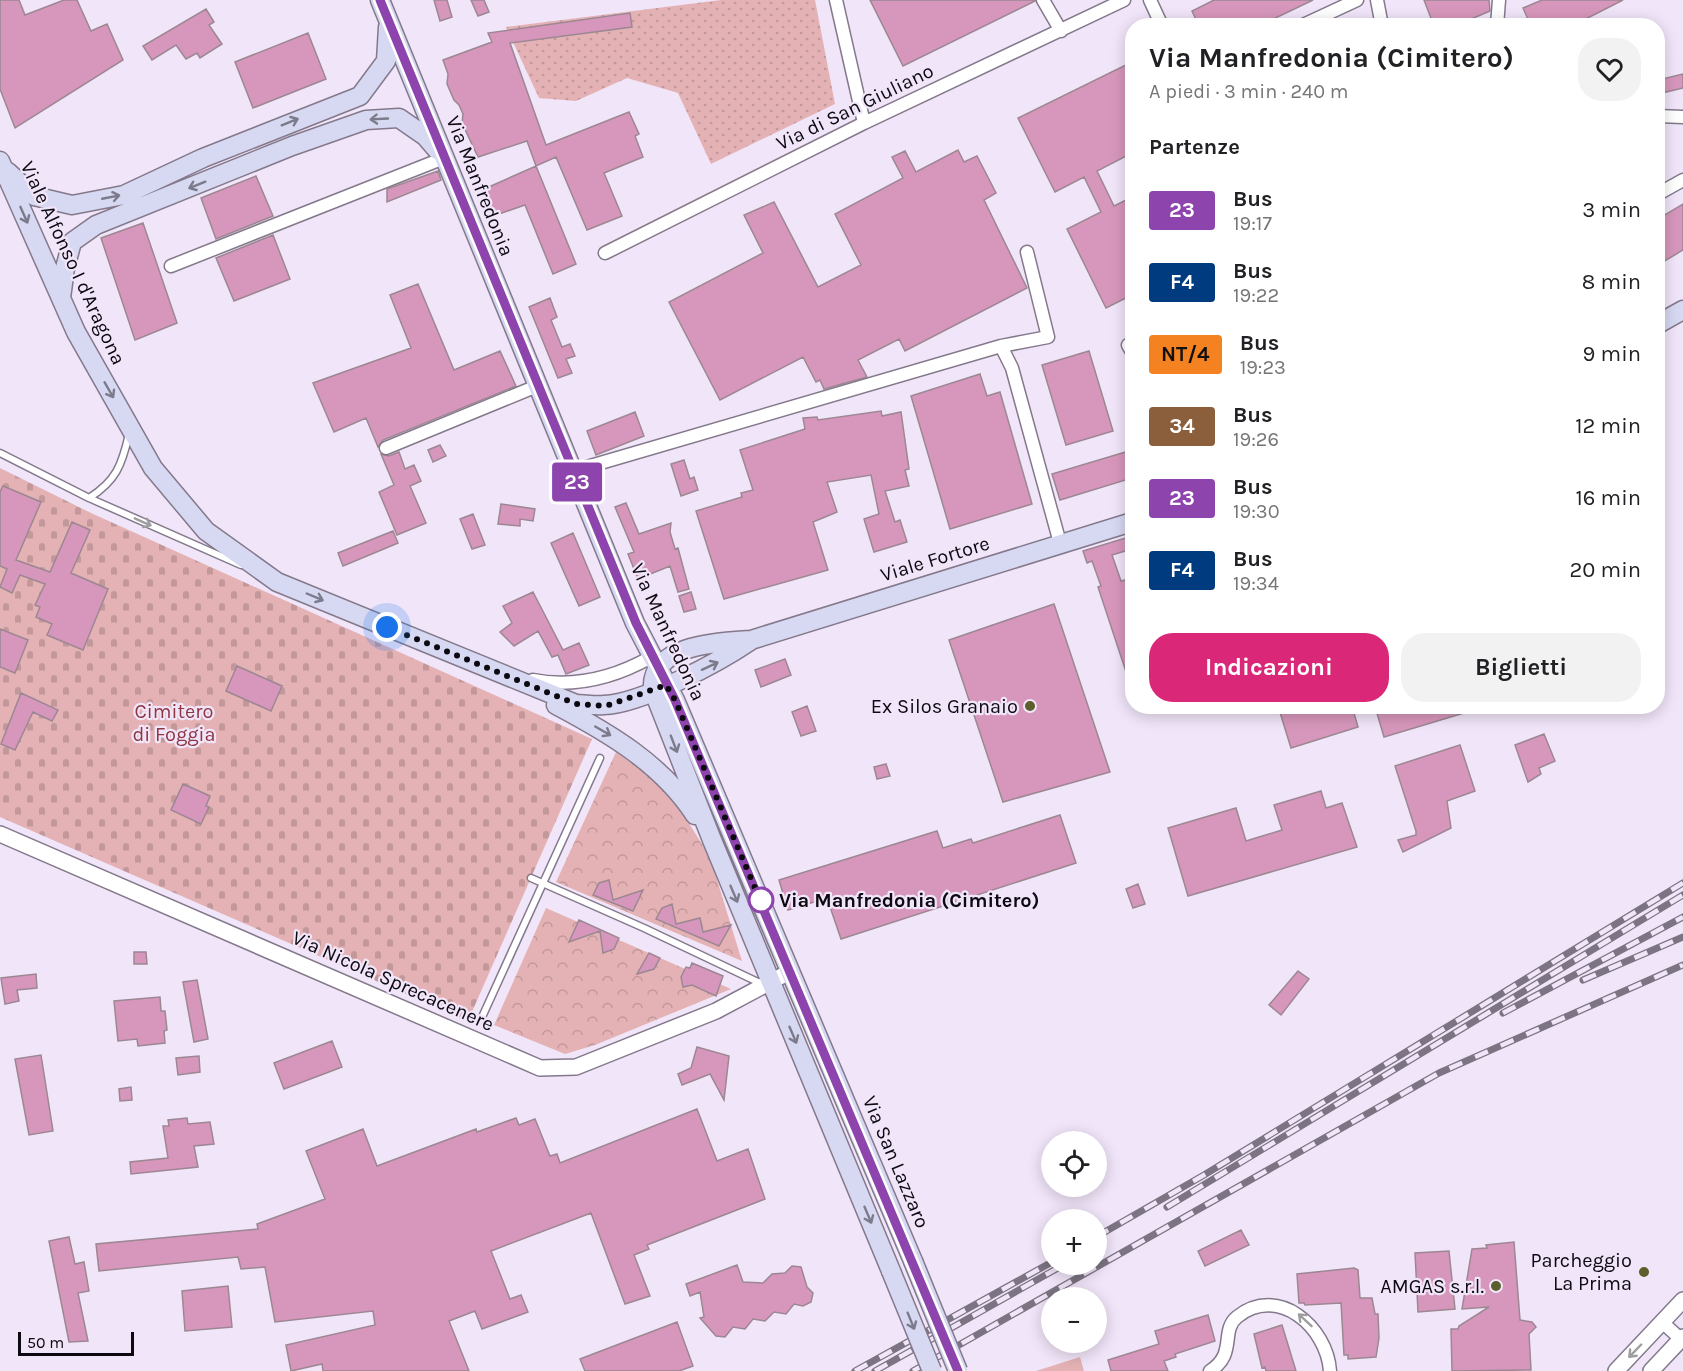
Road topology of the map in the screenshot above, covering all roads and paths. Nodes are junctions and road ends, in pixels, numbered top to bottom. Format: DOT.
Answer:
graph roads {
  1 [pos="380,0"];
  2 [pos="836,0"];
  3 [pos="1043,0"];
  4 [pos="1124,0"];
  5 [pos="1150,0"];
  6 [pos="1357,0"];
  7 [pos="1377,0"];
  8 [pos="1499,0"];
  9 [pos="1158,18"];
  10 [pos="1318,18"];
  11 [pos="1380,18"];
  12 [pos="1498,18"];
  13 [pos="388,20"];
  14 [pos="1061,31"];
  15 [pos="1665,116"];
  16 [pos="1683,117"];
  17 [pos="864,123"];
  18 [pos="444,158"];
  19 [pos="1,164"];
  20 [pos="1683,180"];
  21 [pos="1665,190"];
  22 [pos="1027,252"];
  23 [pos="604,254"];
  24 [pos="171,266"];
  25 [pos="61,299"];
  26 [pos="1683,310"];
  27 [pos="1665,320"];
  28 [pos="1001,346"];
  29 [pos="537,386"];
  30 [pos="130,428"];
  31 [pos="386,448"];
  32 [pos="0,453"];
  33 [pos="573,471"];
  34 [pos="89,498"];
  35 [pos="1125,524"];
  36 [pos="1060,543"];
  37 [pos="277,582"];
  38 [pos="636,623"];
  39 [pos="751,640"];
  40 [pos="678,652"];
  41 [pos="654,662"];
  42 [pos="497,673"];
  43 [pos="660,687"];
  44 [pos="600,758"];
  45 [pos="0,834"];
  46 [pos="712,840"];
  47 [pos="531,878"];
  48 [pos="543,883"];
  49 [pos="791,971"];
  50 [pos="766,982"];
  51 [pos="483,1015"];
  52 [pos="1683,1300"];
  53 [pos="1662,1322"];
  54 [pos="1682,1339"];
  55 [pos="932,1371"];
  56 [pos="958,1371"];
  57 [pos="1210,1371"];
  58 [pos="1330,1371"];
  59 [pos="1616,1371"];
  60 [pos="1651,1371"];
  1 -- 13 [label="main road, Via Manfredonia"];
  2 -- 17 [label="street"];
  3 -- 14 [label="street"];
  4 -- 14 [label="street, Via di San Giuliano"];
  5 -- 9 [label="street"];
  6 -- 10 [label="street"];
  7 -- 11 [label="street"];
  8 -- 12 [label="street"];
  13 -- 18 [label="main road, Via Manfredonia"];
  19 -- 13 [label="main road, one-way"];
  14 -- 17 [label="street, Via di San Giuliano"];
  15 -- 16 [label="street"];
  17 -- 23 [label="street, Via di San Giuliano"];
  18 -- 24 [label="street"];
  18 -- 25 [label="main road, one-way"];
  18 -- 29 [label="main road, Via Manfredonia"];
  19 -- 25 [label="main road, Viale Alfonso I d'Aragona, one-way"];
  20 -- 21 [label="street"];
  22 -- 28 [label="street"];
  25 -- 30 [label="main road, Viale Alfonso I d'Aragona, one-way"];
  26 -- 27 [label="main road"];
  28 -- 33 [label="street"];
  28 -- 36 [label="street"];
  29 -- 31 [label="street"];
  29 -- 33 [label="main road, Via Manfredonia"];
  30 -- 34 [label="lane"];
  30 -- 37 [label="main road, Viale Alfonso I d'Aragona"];
  32 -- 34 [label="lane"];
  33 -- 38 [label="main road, Via Manfredonia"];
  34 -- 37 [label="lane, one-way"];
  35 -- 36 [label="main road, Viale Fortore"];
  36 -- 39 [label="main road, Viale Fortore"];
  37 -- 42 [label="main road, Viale Alfonso I d'Aragona, one-way"];
  38 -- 40 [label="main road"];
  38 -- 41 [label="main road, Via Manfredonia"];
  39 -- 40 [label="main road, Viale Fortore"];
  43 -- 39 [label="main road, Viale Fortore, one-way"];
  40 -- 41 [label="main road, Viale Fortore"];
  41 -- 42 [label="street, Viale Alfonso I d'Aragona"];
  41 -- 43 [label="main road, Via Manfredonia"];
  42 -- 43 [label="main road, Viale Alfonso I d'Aragona"];
  42 -- 46 [label="main road, Viale Alfonso I d'Aragona, one-way"];
  43 -- 46 [label="main road, Via Manfredonia, one-way"];
  43 -- 49 [label="main road, Via Manfredonia"];
  44 -- 48 [label="lane"];
  45 -- 50 [label="street, Via Nicola Sprecacenere"];
  46 -- 50 [label="main road, Via Manfredonia, one-way"];
  47 -- 48 [label="lane"];
  48 -- 50 [label="lane"];
  48 -- 51 [label="lane"];
  49 -- 50 [label="street"];
  49 -- 56 [label="main road, Via San Lazzaro, bridge"];
  50 -- 55 [label="main road, one-way, bridge"];
  52 -- 53 [label="street"];
  53 -- 54 [label="street"];
  53 -- 59 [label="street, one-way"];
  54 -- 60 [label="street"];
  58 -- 57 [label="street, one-way"];
}
